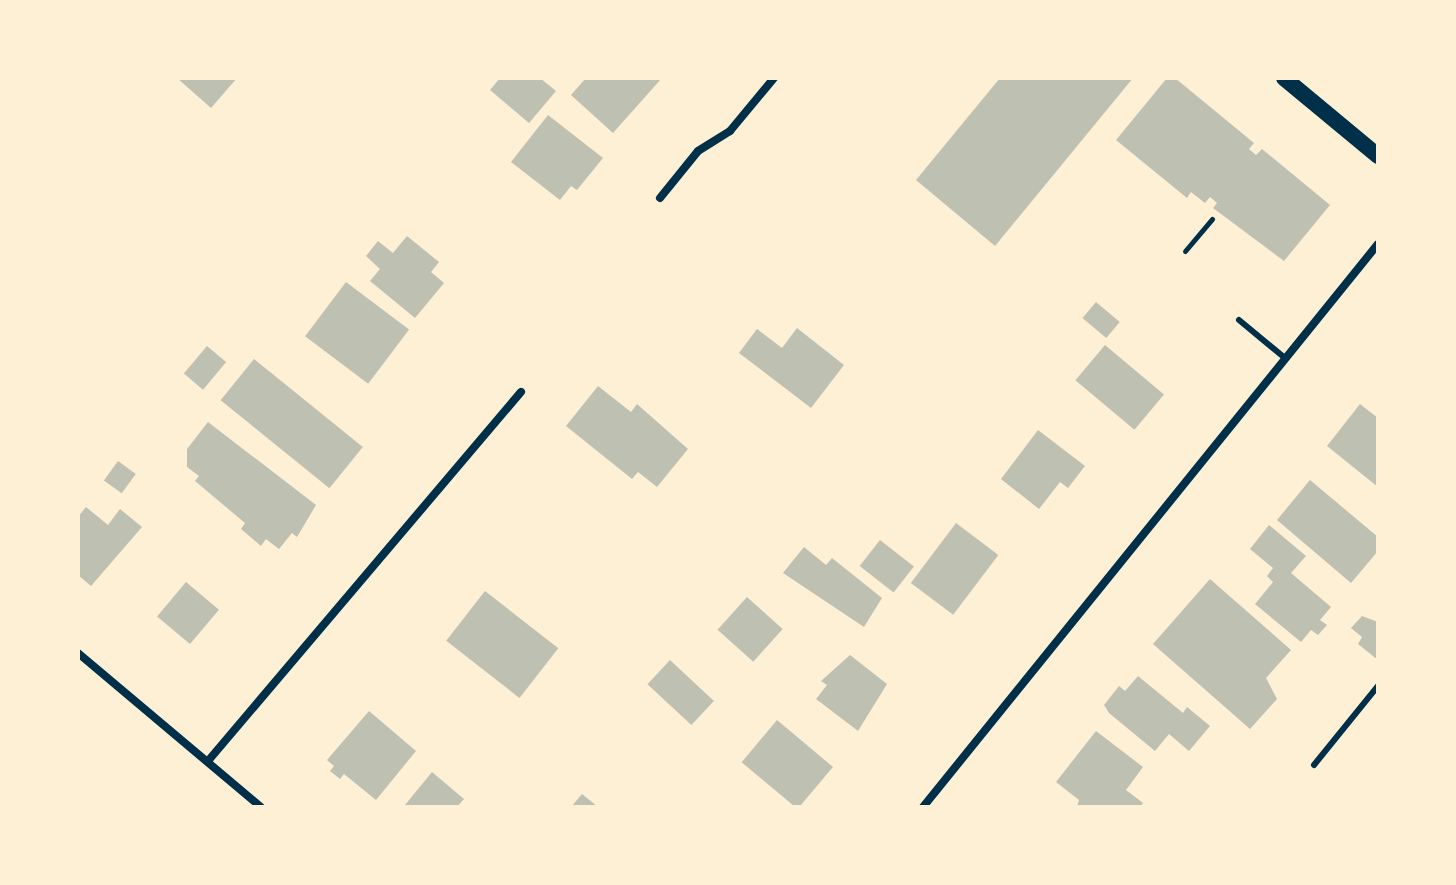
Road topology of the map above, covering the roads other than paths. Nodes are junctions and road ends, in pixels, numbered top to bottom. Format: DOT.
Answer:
graph roads {
  1 [pos="774,78"];
  2 [pos="1284,78"];
  3 [pos="1378,156"];
  4 [pos="660,198"];
  5 [pos="1378,244"];
  6 [pos="1239,320"];
  7 [pos="1285,358"];
  8 [pos="521,392"];
  9 [pos="78,653"];
  10 [pos="1378,686"];
  11 [pos="208,761"];
  12 [pos="1314,765"];
  13 [pos="261,807"];
  14 [pos="923,807"];
  1 -- 4 [label="street"];
  2 -- 3 [label="main road"];
  5 -- 7 [label="street"];
  6 -- 7 [label="lane"];
  7 -- 14 [label="street"];
  8 -- 11 [label="street"];
  9 -- 11 [label="street"];
  10 -- 12 [label="lane"];
  11 -- 13 [label="street"];
}
